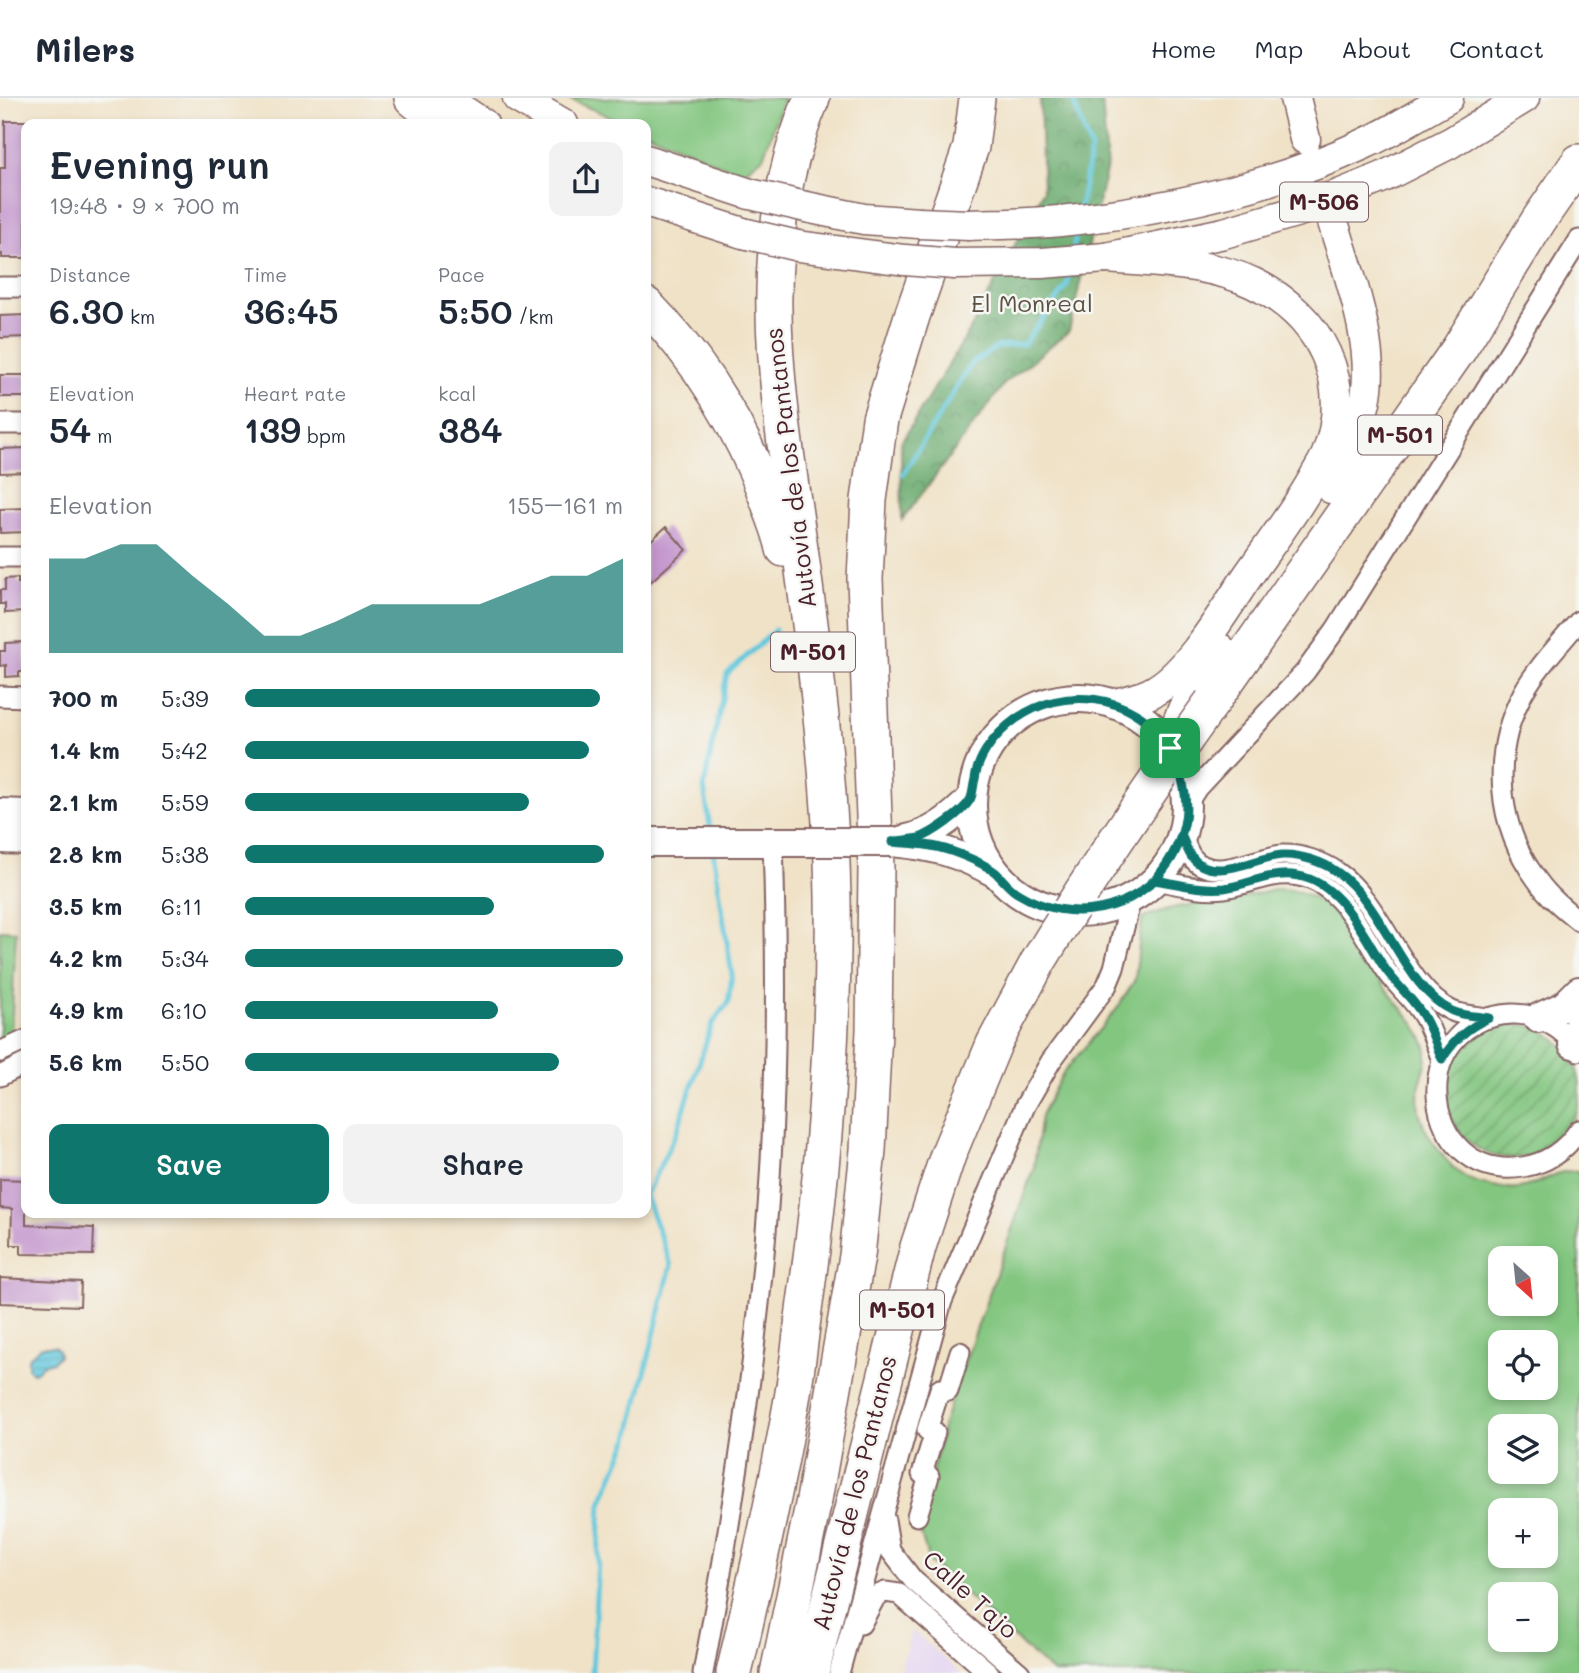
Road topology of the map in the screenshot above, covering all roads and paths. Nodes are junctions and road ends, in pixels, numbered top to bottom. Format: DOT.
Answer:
graph roads {
  1 [pos="412,98"];
  2 [pos="444,98"];
  3 [pos="518,98"];
  4 [pos="812,98"];
  5 [pos="977,98"];
  6 [pos="1295,98"];
  7 [pos="1421,98"];
  8 [pos="1448,98"];
  9 [pos="1524,98"];
  10 [pos="437,119"];
  11 [pos="476,119"];
  12 [pos="554,119"];
  13 [pos="1305,139"];
  14 [pos="1366,144"];
  15 [pos="651,162"];
  16 [pos="1579,162"];
  17 [pos="651,204"];
  18 [pos="1333,222"];
  19 [pos="1579,240"];
  20 [pos="1106,258"];
  21 [pos="0,287"];
  22 [pos="21,287"];
  23 [pos="651,310"];
  24 [pos="0,424"];
  25 [pos="21,424"];
  26 [pos="0,557"];
  27 [pos="21,557"];
  28 [pos="1579,621"];
  29 [pos="0,696"];
  30 [pos="21,697"];
  31 [pos="1116,704"];
  32 [pos="1170,748"];
  33 [pos="829,799"];
  34 [pos="971,799"];
  35 [pos="1188,802"];
  36 [pos="0,813"];
  37 [pos="21,814"];
  38 [pos="1182,837"];
  39 [pos="0,839"];
  40 [pos="21,840"];
  41 [pos="659,842"];
  42 [pos="787,842"];
  43 [pos="892,842"];
  44 [pos="994,872"];
  45 [pos="1155,880"];
  46 [pos="1131,899"];
  47 [pos="1579,921"];
  48 [pos="1579,991"];
  49 [pos="1489,1018"];
  50 [pos="1538,1018"];
  51 [pos="1577,1040"];
  52 [pos="21,1042"];
  53 [pos="0,1052"];
  54 [pos="1442,1059"];
  55 [pos="21,1066"];
  56 [pos="0,1076"];
  57 [pos="1579,1130"];
  58 [pos="1560,1152"];
  59 [pos="1579,1159"];
  60 [pos="960,1352"];
  61 [pos="884,1509"];
  62 [pos="917,1516"];
  63 [pos="841,1666"];
  64 [pos="702,1673"];
  65 [pos="734,1673"];
  66 [pos="778,1673"];
  67 [pos="811,1673"];
  68 [pos="989,1673"];
  69 [pos="1020,1673"];
  1 -- 10 [label="highway"];
  2 -- 11 [label="main road"];
  3 -- 12 [label="main road"];
  4 -- 33 [label="highway, Autovía de los Pantanos / M-501"];
  5 -- 66 [label="highway"];
  6 -- 13 [label="main road"];
  7 -- 14 [label="main road"];
  8 -- 14 [label="main road, M-506"];
  9 -- 20 [label="main road, M-506"];
  14 -- 15 [label="main road, M-506, bridge"];
  16 -- 67 [label="highway, Autovía de los Pantanos / M-501, bridge"];
  17 -- 20 [label="main road, M-506, bridge"];
  18 -- 32 [label="main road"];
  19 -- 35 [label="street"];
  20 -- 31 [label="main road"];
  21 -- 22 [label="street"];
  23 -- 33 [label="highway"];
  24 -- 25 [label="street"];
  26 -- 27 [label="street"];
  28 -- 47 [label="street"];
  29 -- 30 [label="street"];
  31 -- 32 [label="street"];
  31 -- 34 [label="street"];
  32 -- 35 [label="street"];
  33 -- 65 [label="highway, Autovía de los Pantanos / M-501"];
  34 -- 43 [label="street"];
  34 -- 44 [label="street"];
  35 -- 38 [label="street"];
  36 -- 37 [label="street"];
  38 -- 45 [label="street"];
  38 -- 49 [label="street"];
  39 -- 40 [label="street"];
  41 -- 42 [label="street"];
  42 -- 43 [label="street, bridge"];
  42 -- 64 [label="street"];
  43 -- 44 [label="street"];
  44 -- 46 [label="street"];
  45 -- 46 [label="street"];
  45 -- 54 [label="street"];
  46 -- 61 [label="street"];
  48 -- 50 [label="street"];
  49 -- 50 [label="street"];
  49 -- 54 [label="street"];
  50 -- 51 [label="street"];
  52 -- 53 [label="street"];
  54 -- 58 [label="street"];
  55 -- 56 [label="street"];
  57 -- 58 [label="street"];
  58 -- 59 [label="street"];
  60 -- 62 [label="street"];
  61 -- 63 [label="street"];
  61 -- 69 [label="street, Calle Tajo"];
  63 -- 68 [label="street, Calle Tajo"];
}
